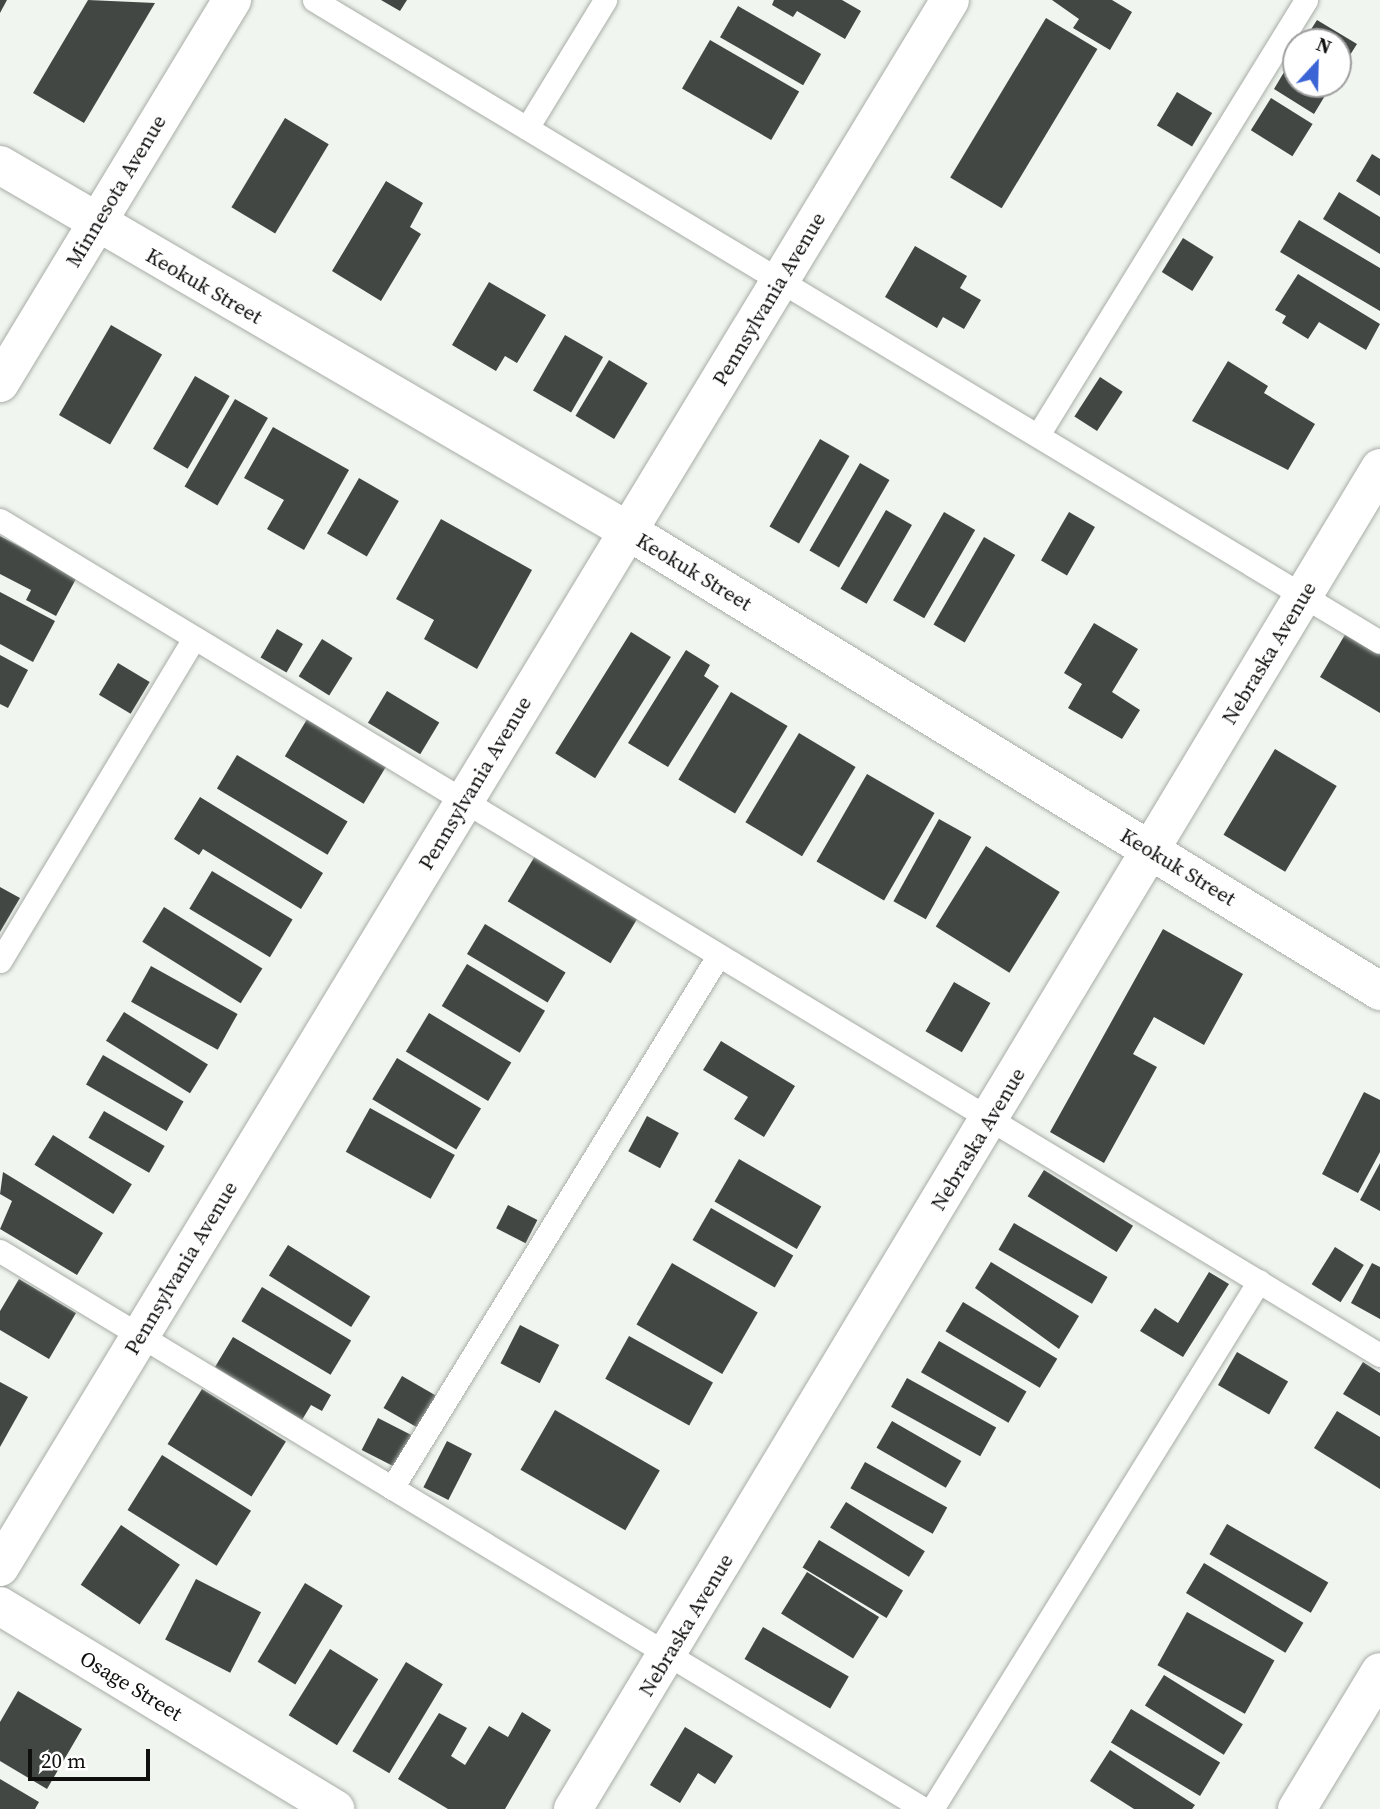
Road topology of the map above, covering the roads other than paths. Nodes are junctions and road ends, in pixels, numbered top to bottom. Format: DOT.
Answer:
graph roads {
  1 [pos="232,0"];
  2 [pos="314,0"];
  3 [pos="605,0"];
  4 [pos="950,0"];
  5 [pos="1306,0"];
  6 [pos="527,128"];
  7 [pos="0,165"];
  8 [pos="96,223"];
  9 [pos="780,280"];
  10 [pos="0,383"];
  11 [pos="1038,435"];
  12 [pos="1380,468"];
  13 [pos="0,520"];
  14 [pos="628,531"];
  15 [pos="1302,596"];
  16 [pos="194,638"];
  17 [pos="1380,642"];
  18 [pos="464,802"];
  19 [pos="1152,852"];
  20 [pos="718,956"];
  21 [pos="0,961"];
  22 [pos="1380,991"];
  23 [pos="989,1119"];
  24 [pos="0,1251"];
  25 [pos="1259,1281"];
  26 [pos="140,1336"];
  27 [pos="1380,1355"];
  28 [pos="393,1488"];
  29 [pos="0,1567"];
  30 [pos="0,1606"];
  31 [pos="669,1654"];
  32 [pos="1380,1672"];
  33 [pos="335,1809"];
  34 [pos="573,1809"];
  35 [pos="924,1809"];
  36 [pos="932,1809"];
  37 [pos="1297,1809"];
  1 -- 8 [label="street, Minnesota Avenue"];
  2 -- 6 [label="lane"];
  3 -- 6 [label="lane"];
  4 -- 9 [label="street, Pennsylvania Avenue"];
  5 -- 11 [label="lane"];
  6 -- 9 [label="lane"];
  7 -- 8 [label="street, Keokuk Street"];
  8 -- 10 [label="street, Minnesota Avenue"];
  8 -- 14 [label="street, Keokuk Street"];
  9 -- 11 [label="lane"];
  9 -- 14 [label="street, Pennsylvania Avenue"];
  11 -- 15 [label="lane"];
  12 -- 15 [label="street, Nebraska Avenue"];
  13 -- 16 [label="lane"];
  14 -- 18 [label="street, Pennsylvania Avenue"];
  14 -- 19 [label="street, Keokuk Street"];
  15 -- 17 [label="lane"];
  15 -- 19 [label="street, Nebraska Avenue"];
  16 -- 18 [label="lane"];
  16 -- 21 [label="lane"];
  18 -- 20 [label="lane"];
  18 -- 26 [label="street, Pennsylvania Avenue"];
  19 -- 22 [label="street, Keokuk Street"];
  19 -- 23 [label="street, Nebraska Avenue"];
  20 -- 23 [label="lane"];
  20 -- 28 [label="lane"];
  23 -- 25 [label="lane"];
  23 -- 31 [label="street, Nebraska Avenue"];
  24 -- 26 [label="lane"];
  25 -- 27 [label="lane"];
  25 -- 36 [label="lane"];
  26 -- 28 [label="lane"];
  26 -- 29 [label="street, Pennsylvania Avenue"];
  28 -- 31 [label="lane"];
  30 -- 33 [label="street, Osage Street"];
  31 -- 34 [label="street, Nebraska Avenue"];
  31 -- 35 [label="lane"];
  32 -- 37 [label="street"];
}
